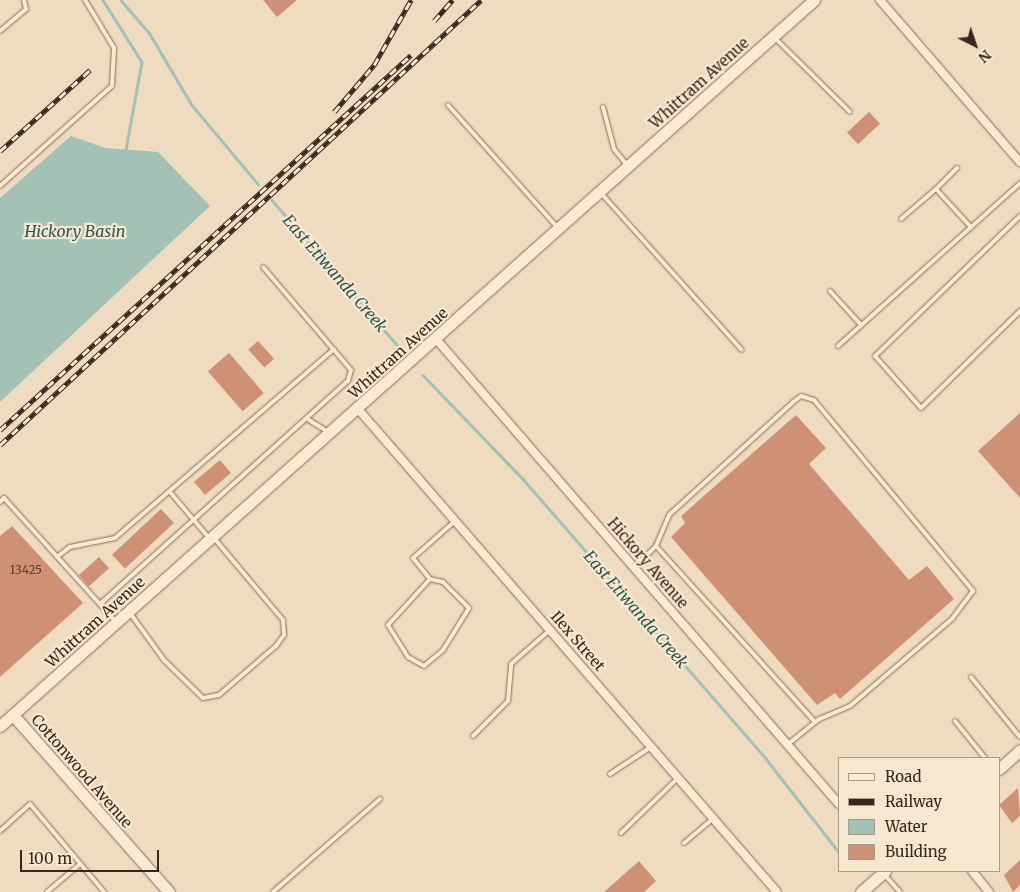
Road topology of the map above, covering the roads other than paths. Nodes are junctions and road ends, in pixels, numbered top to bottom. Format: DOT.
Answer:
graph roads {
  1 [pos="24,0"];
  2 [pos="85,0"];
  3 [pos="814,0"];
  4 [pos="880,0"];
  5 [pos="0,31"];
  6 [pos="774,36"];
  7 [pos="448,105"];
  8 [pos="603,107"];
  9 [pos="850,112"];
  10 [pos="1020,162"];
  11 [pos="629,166"];
  12 [pos="957,168"];
  13 [pos="1020,183"];
  14 [pos="0,186"];
  15 [pos="936,188"];
  16 [pos="600,192"];
  17 [pos="1020,216"];
  18 [pos="902,218"];
  19 [pos="971,227"];
  20 [pos="559,229"];
  21 [pos="263,267"];
  22 [pos="830,291"];
  23 [pos="1020,311"];
  24 [pos="861,325"];
  25 [pos="436,339"];
  26 [pos="838,346"];
  27 [pos="334,349"];
  28 [pos="742,350"];
  29 [pos="358,409"];
  30 [pos="309,420"];
  31 [pos="330,434"];
  32 [pos="170,492"];
  33 [pos="0,502"];
  34 [pos="193,520"];
  35 [pos="455,520"];
  36 [pos="212,538"];
  37 [pos="656,546"];
  38 [pos="57,557"];
  39 [pos="634,568"];
  40 [pos="430,579"];
  41 [pos="100,604"];
  42 [pos="128,612"];
  43 [pos="117,622"];
  44 [pos="550,630"];
  45 [pos="971,677"];
  46 [pos="13,715"];
  47 [pos="955,721"];
  48 [pos="815,722"];
  49 [pos="0,726"];
  50 [pos="473,736"];
  51 [pos="1020,737"];
  52 [pos="787,745"];
  53 [pos="651,747"];
  54 [pos="1020,750"];
  55 [pos="984,757"];
  56 [pos="1000,768"];
  57 [pos="610,774"];
  58 [pos="678,778"];
  59 [pos="380,799"];
  60 [pos="838,803"];
  61 [pos="713,819"];
  62 [pos="0,831"];
  63 [pos="621,833"];
  64 [pos="684,843"];
  65 [pos="80,864"];
  66 [pos="884,872"];
  67 [pos="973,872"];
  68 [pos="47,892"];
  69 [pos="104,892"];
  70 [pos="169,892"];
  71 [pos="273,892"];
  72 [pos="777,892"];
  73 [pos="861,892"];
  74 [pos="900,892"];
  75 [pos="989,892"];
  1 -- 5 [label="lane"];
  2 -- 14 [label="lane"];
  3 -- 6 [label="street, Whittram Avenue"];
  4 -- 10 [label="street"];
  6 -- 9 [label="lane"];
  6 -- 11 [label="street, Whittram Avenue"];
  7 -- 20 [label="lane"];
  8 -- 11 [label="lane"];
  11 -- 16 [label="street, Whittram Avenue"];
  12 -- 15 [label="lane"];
  13 -- 19 [label="lane"];
  15 -- 18 [label="lane"];
  15 -- 19 [label="lane"];
  16 -- 20 [label="street, Whittram Avenue"];
  16 -- 28 [label="lane"];
  17 -- 23 [label="lane"];
  19 -- 24 [label="lane"];
  20 -- 25 [label="street, Whittram Avenue"];
  21 -- 27 [label="lane"];
  22 -- 24 [label="lane"];
  24 -- 26 [label="lane"];
  25 -- 29 [label="street, Whittram Avenue"];
  25 -- 39 [label="street, Hickory Avenue"];
  27 -- 30 [label="lane"];
  27 -- 32 [label="lane"];
  29 -- 31 [label="street, Whittram Avenue"];
  29 -- 35 [label="street, Ilex Street"];
  30 -- 31 [label="lane"];
  30 -- 34 [label="lane"];
  31 -- 36 [label="street, Whittram Avenue"];
  32 -- 34 [label="lane"];
  32 -- 38 [label="lane"];
  33 -- 38 [label="lane"];
  34 -- 36 [label="lane"];
  34 -- 41 [label="lane"];
  35 -- 40 [label="lane"];
  35 -- 44 [label="street, Ilex Street"];
  36 -- 42 [label="street, Whittram Avenue"];
  36 -- 42 [label="lane"];
  37 -- 39 [label="lane"];
  37 -- 48 [label="lane"];
  37 -- 48 [label="lane"];
  38 -- 41 [label="lane"];
  39 -- 52 [label="street, Hickory Avenue"];
  40 -- 40 [label="lane"];
  41 -- 43 [label="lane"];
  42 -- 43 [label="street, Whittram Avenue"];
  43 -- 46 [label="street, Whittram Avenue"];
  44 -- 50 [label="lane"];
  44 -- 53 [label="street, Ilex Street"];
  45 -- 51 [label="lane"];
  46 -- 49 [label="street, Whittram Avenue"];
  46 -- 70 [label="street, Cottonwood Avenue"];
  47 -- 55 [label="lane"];
  48 -- 52 [label="lane"];
  52 -- 60 [label="street, Hickory Avenue"];
  53 -- 57 [label="lane"];
  53 -- 58 [label="street, Ilex Street"];
  54 -- 56 [label="street"];
  58 -- 61 [label="street, Ilex Street"];
  58 -- 63 [label="lane"];
  59 -- 71 [label="lane"];
  61 -- 64 [label="lane"];
  61 -- 72 [label="street, Ilex Street"];
  62 -- 65 [label="lane"];
  65 -- 68 [label="lane"];
  65 -- 69 [label="lane"];
  66 -- 73 [label="street"];
  66 -- 74 [label="lane"];
  67 -- 75 [label="street"];
}
